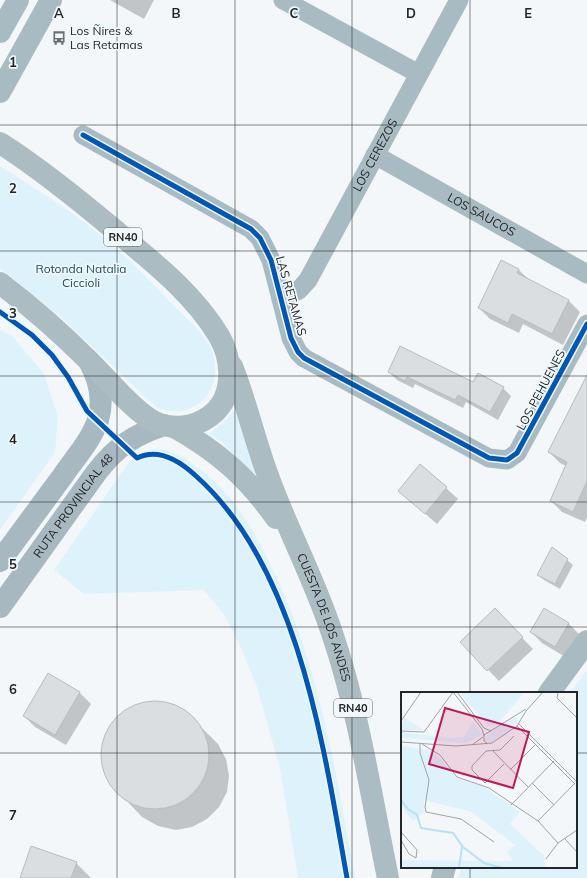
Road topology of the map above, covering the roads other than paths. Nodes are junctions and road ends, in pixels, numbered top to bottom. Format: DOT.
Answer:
graph roads {
  1 [pos="18,0"];
  2 [pos="51,0"];
  3 [pos="283,0"];
  4 [pos="459,0"];
  5 [pos="0,32"];
  6 [pos="419,74"];
  7 [pos="0,92"];
  8 [pos="83,136"];
  9 [pos="0,143"];
  10 [pos="376,155"];
  11 [pos="587,274"];
  12 [pos="0,283"];
  13 [pos="281,298"];
  14 [pos="587,324"];
  15 [pos="226,350"];
  16 [pos="86,357"];
  17 [pos="169,426"];
  18 [pos="507,460"];
  19 [pos="295,546"];
  20 [pos="0,561"];
  21 [pos="0,607"];
  22 [pos="587,641"];
  23 [pos="550,692"];
  24 [pos="445,868"];
  25 [pos="388,878"];
  26 [pos="442,878"];
  1 -- 5 [label="street"];
  2 -- 7 [label="street"];
  3 -- 6 [label="street"];
  4 -- 6 [label="street, LOS CEREZOS"];
  6 -- 10 [label="street, LOS CEREZOS"];
  8 -- 13 [label="street, LAS RETAMAS"];
  9 -- 15 [label="main road, RN40"];
  10 -- 11 [label="street, LOS SAUCOS"];
  10 -- 13 [label="street, LOS CEREZOS"];
  12 -- 16 [label="main road, RN40"];
  13 -- 18 [label="street, LAS RETAMAS"];
  14 -- 18 [label="street, LOS PEHUENES"];
  15 -- 17 [label="main road, RN40"];
  15 -- 19 [label="main road, CUESTA DE LOS ANDES / RN40"];
  16 -- 17 [label="main road, RN40"];
  16 -- 20 [label="main road"];
  17 -- 19 [label="main road, CUESTA DE LOS ANDES / RN40"];
  17 -- 21 [label="main road, RUTA PROVINCIAL 48"];
  19 -- 25 [label="main road, CUESTA DE LOS ANDES / RN40"];
  22 -- 23 [label="street"];
  24 -- 26 [label="street"];
}
